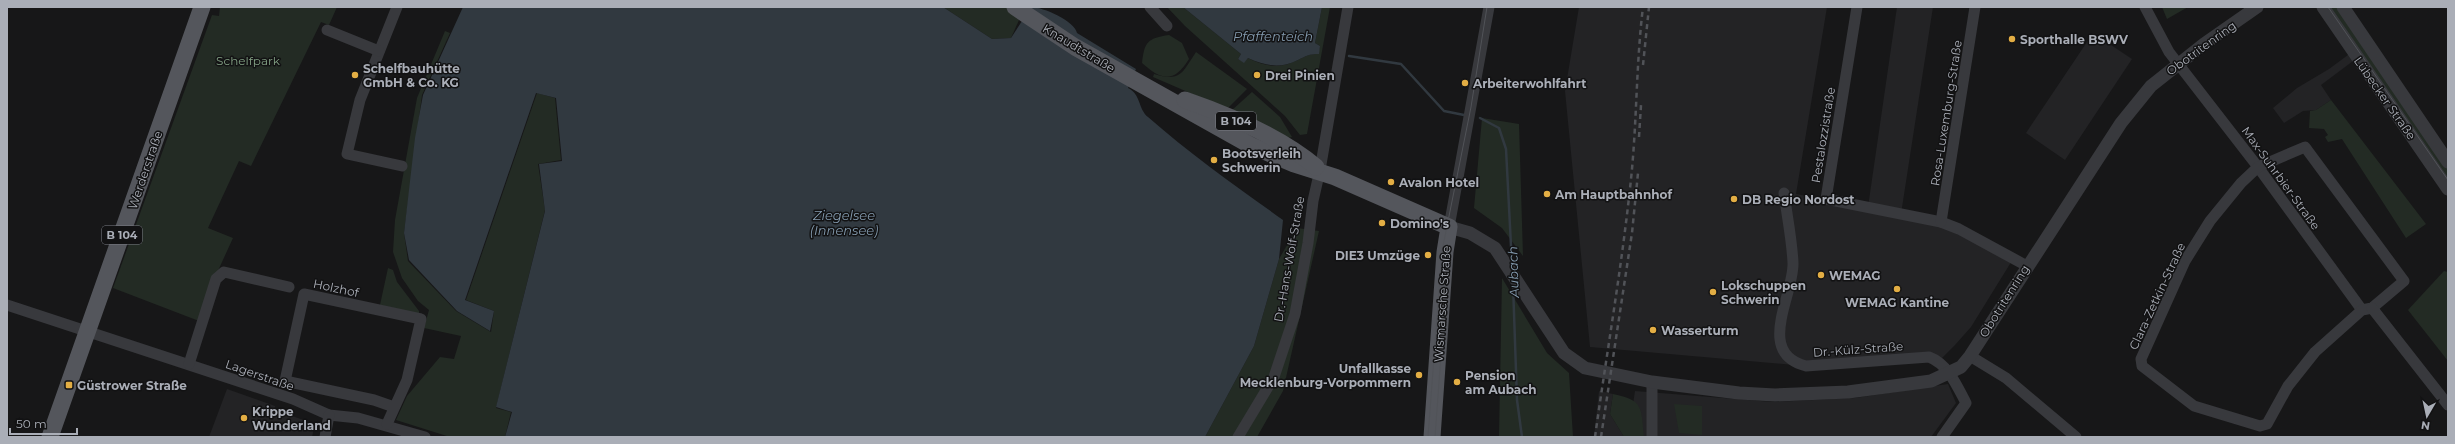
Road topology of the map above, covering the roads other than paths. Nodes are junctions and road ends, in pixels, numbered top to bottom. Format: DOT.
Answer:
graph roads {
  1 [pos="202,7"];
  2 [pos="397,7"];
  3 [pos="1150,7"];
  4 [pos="1348,7"];
  5 [pos="1489,7"];
  6 [pos="1857,7"];
  7 [pos="1975,7"];
  8 [pos="2145,7"];
  9 [pos="2257,7"];
  10 [pos="2322,7"];
  11 [pos="2343,7"];
  12 [pos="1020,10"];
  13 [pos="1167,26"];
  14 [pos="327,30"];
  15 [pos="379,51"];
  16 [pos="2178,64"];
  17 [pos="2448,162"];
  18 [pos="402,166"];
  19 [pos="2258,168"];
  20 [pos="1320,170"];
  21 [pos="2448,189"];
  22 [pos="1784,193"];
  23 [pos="1941,222"];
  24 [pos="1448,227"];
  25 [pos="2027,266"];
  26 [pos="289,287"];
  27 [pos="7,305"];
  28 [pos="2367,309"];
  29 [pos="87,333"];
  30 [pos="1970,356"];
  31 [pos="189,364"];
  32 [pos="1949,374"];
  33 [pos="1652,382"];
  34 [pos="2448,405"];
  35 [pos="394,407"];
  36 [pos="329,415"];
  37 [pos="387,424"];
  38 [pos="50,437"];
  39 [pos="325,437"];
  40 [pos="425,437"];
  41 [pos="1238,437"];
  42 [pos="1432,437"];
  43 [pos="1652,437"];
  44 [pos="1942,437"];
  45 [pos="2076,437"];
  1 -- 29 [label="main road, Werderstraße / B 104"];
  2 -- 15 [label="street"];
  3 -- 13 [label="street"];
  4 -- 20 [label="street, Dr.-Hans-Wolf-Straße"];
  5 -- 24 [label="street, Wismarsche Straße"];
  6 -- 23 [label="street, Pestalozzistraße"];
  7 -- 23 [label="street, Rosa-Luxemburg-Straße"];
  8 -- 16 [label="street, Max-Suhrbier-Straße"];
  9 -- 16 [label="street, Obotritenring"];
  10 -- 21 [label="street, Lübecker Straße"];
  11 -- 17 [label="street, Lübecker Straße"];
  12 -- 20 [label="main road, Knaudtstraße / B 104"];
  14 -- 15 [label="street"];
  15 -- 18 [label="street"];
  16 -- 19 [label="street, Max-Suhrbier-Straße"];
  16 -- 25 [label="street, Obotritenring"];
  19 -- 28 [label="street, Max-Suhrbier-Straße"];
  19 -- 28 [label="street, Clara-Zetkin-Straße"];
  19 -- 28 [label="street, Clara-Zetkin-Straße"];
  20 -- 24 [label="main road, B 104"];
  20 -- 41 [label="street, Dr.-Hans-Wolf-Straße"];
  22 -- 32 [label="street, Dr.-Külz-Straße"];
  23 -- 25 [label="street, Pestalozzistraße"];
  24 -- 33 [label="street, Obotritenring"];
  24 -- 42 [label="main road, Wismarsche Straße"];
  25 -- 30 [label="street, Obotritenring"];
  26 -- 31 [label="street"];
  27 -- 29 [label="street, Lagerstraße"];
  28 -- 34 [label="street, Max-Suhrbier-Straße"];
  29 -- 31 [label="street, Lagerstraße"];
  29 -- 38 [label="main road, B 104"];
  30 -- 32 [label="street, Obotritenring"];
  30 -- 45 [label="street"];
  31 -- 36 [label="street, Lagerstraße"];
  32 -- 33 [label="street, Obotritenring"];
  32 -- 44 [label="street, Dr.-Külz-Straße"];
  33 -- 43 [label="street"];
  35 -- 35 [label="street, Holzhof"];
  35 -- 37 [label="street, Holzhof"];
  36 -- 37 [label="street, Lagerstraße"];
  36 -- 39 [label="street"];
  37 -- 40 [label="street, Lagerstraße"];
}
